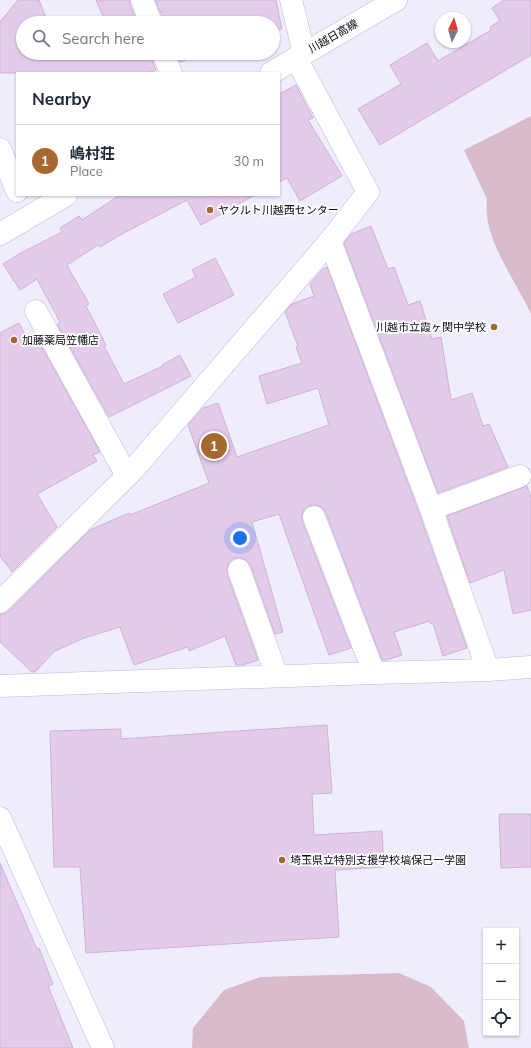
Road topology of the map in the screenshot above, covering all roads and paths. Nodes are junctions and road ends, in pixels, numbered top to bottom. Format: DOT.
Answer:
graph roads {
  1 [pos="142,0"];
  2 [pos="291,0"];
  3 [pos="396,0"];
  4 [pos="371,7"];
  5 [pos="148,16"];
  6 [pos="300,55"];
  7 [pos="166,60"];
  8 [pos="171,72"];
  9 [pos="273,72"];
  10 [pos="0,149"];
  11 [pos="16,189"];
  12 [pos="18,196"];
  13 [pos="64,196"];
  14 [pos="29,217"];
  15 [pos="0,234"];
  16 [pos="330,241"];
  17 [pos="36,311"];
  18 [pos="127,476"];
  19 [pos="520,476"];
  20 [pos="431,509"];
  21 [pos="314,517"];
  22 [pos="239,570"];
  23 [pos="0,602"];
  24 [pos="531,667"];
  25 [pos="488,670"];
  26 [pos="374,673"];
  27 [pos="277,676"];
  28 [pos="0,686"];
  29 [pos="0,818"];
  30 [pos="103,1048"];
  1 -- 5 [label="street"];
  2 -- 6 [label="street"];
  3 -- 4 [label="street, 川越日高線"];
  4 -- 6 [label="street, 川越日高線"];
  6 -- 9 [label="street, 川越日高線"];
  6 -- 16 [label="street"];
  7 -- 8 [label="street"];
  10 -- 11 [label="street"];
  12 -- 14 [label="street"];
  13 -- 14 [label="street"];
  14 -- 15 [label="street"];
  16 -- 18 [label="street"];
  16 -- 20 [label="street"];
  17 -- 18 [label="street"];
  18 -- 23 [label="street"];
  19 -- 20 [label="street"];
  20 -- 25 [label="street"];
  21 -- 26 [label="street"];
  22 -- 27 [label="street"];
  24 -- 25 [label="street"];
  25 -- 26 [label="street"];
  26 -- 27 [label="street"];
  27 -- 28 [label="street"];
  29 -- 30 [label="street"];
}
